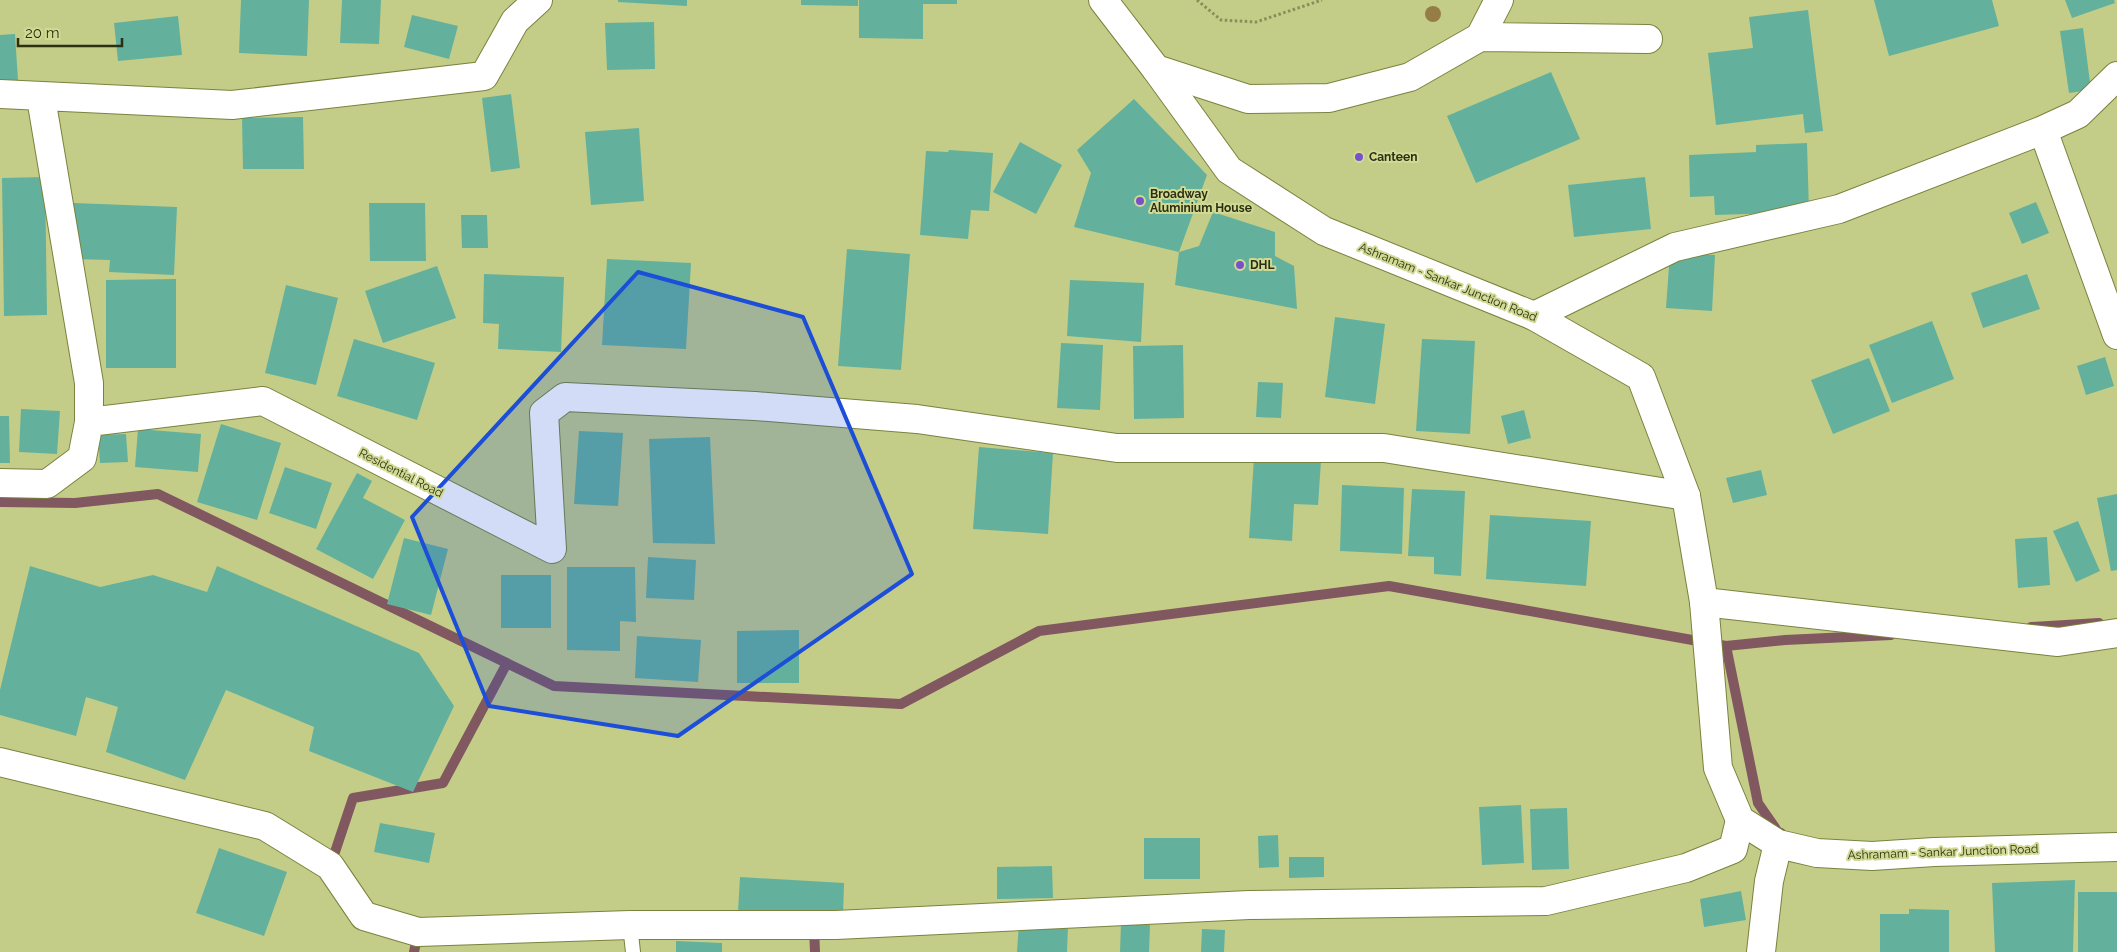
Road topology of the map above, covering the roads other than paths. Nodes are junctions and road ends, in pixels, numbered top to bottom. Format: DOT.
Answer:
graph roads {
  1 [pos="538,0"];
  2 [pos="1102,0"];
  3 [pos="1499,0"];
  4 [pos="1480,37"];
  5 [pos="1648,38"];
  6 [pos="1156,69"];
  7 [pos="2117,76"];
  8 [pos="0,94"];
  9 [pos="42,98"];
  10 [pos="2043,130"];
  11 [pos="1534,316"];
  12 [pos="2117,335"];
  13 [pos="89,422"];
  14 [pos="0,483"];
  15 [pos="1686,496"];
  16 [pos="1704,602"];
  17 [pos="2117,633"];
  18 [pos="0,762"];
  19 [pos="1740,820"];
  20 [pos="1778,844"];
  21 [pos="2117,847"];
  22 [pos="630,925"];
  23 [pos="633,952"];
  24 [pos="1761,952"];
  1 -- 9 [label="street"];
  2 -- 6 [label="street, Ashramam - Sankar Junction Road"];
  3 -- 4 [label="street"];
  4 -- 5 [label="street"];
  4 -- 6 [label="street"];
  6 -- 11 [label="street, Ashramam - Sankar Junction Road"];
  7 -- 10 [label="street"];
  8 -- 9 [label="street"];
  9 -- 13 [label="street"];
  10 -- 11 [label="street"];
  10 -- 12 [label="street"];
  11 -- 15 [label="street, Ashramam - Sankar Junction Road"];
  13 -- 14 [label="street"];
  13 -- 15 [label="street, Residential Road"];
  15 -- 16 [label="street, Ashramam - Sankar Junction Road"];
  16 -- 17 [label="street"];
  16 -- 19 [label="street, Ashramam - Sankar Junction Road"];
  18 -- 22 [label="street"];
  19 -- 20 [label="street, Ashramam - Sankar Junction Road"];
  19 -- 22 [label="street"];
  20 -- 21 [label="street, Ashramam - Sankar Junction Road"];
  20 -- 24 [label="street"];
  22 -- 23 [label="lane"];
}
